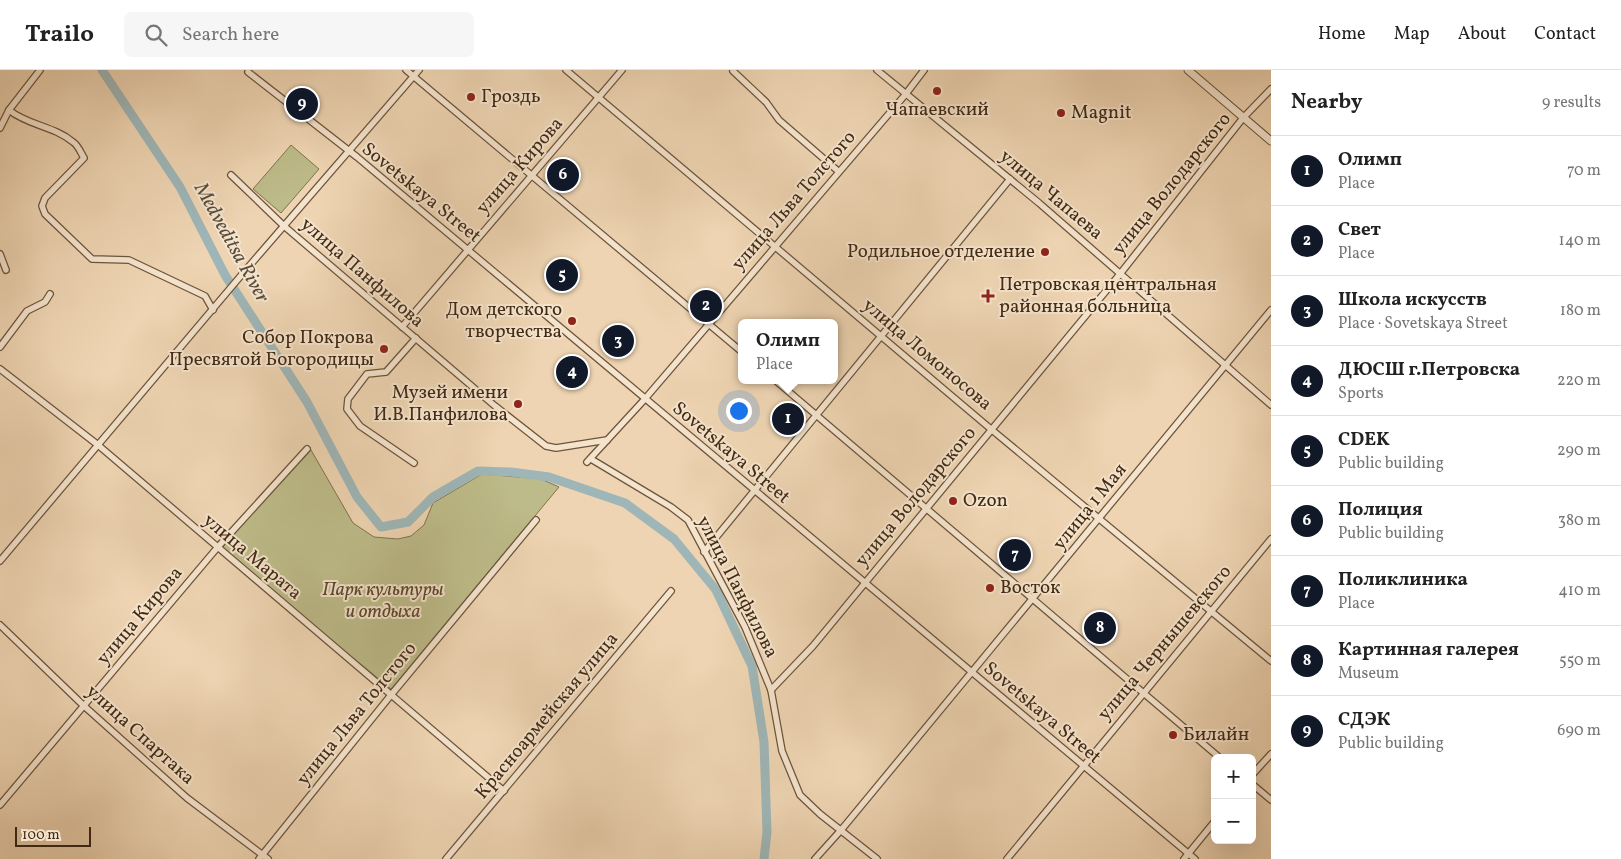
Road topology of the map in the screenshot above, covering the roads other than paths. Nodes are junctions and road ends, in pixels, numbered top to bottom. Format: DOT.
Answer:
graph roads {
  1 [pos="40,70"];
  2 [pos="406,70"];
  3 [pos="419,70"];
  4 [pos="566,70"];
  5 [pos="622,70"];
  6 [pos="877,70"];
  7 [pos="924,70"];
  8 [pos="1188,70"];
  9 [pos="733,71"];
  10 [pos="248,72"];
  11 [pos="414,76"];
  12 [pos="1271,89"];
  13 [pos="905,95"];
  14 [pos="599,97"];
  15 [pos="9,110"];
  16 [pos="1243,118"];
  17 [pos="0,128"];
  18 [pos="1271,141"];
  19 [pos="349,153"];
  20 [pos="838,171"];
  21 [pos="231,174"];
  22 [pos="530,175"];
  23 [pos="1010,179"];
  24 [pos="284,226"];
  25 [pos="776,246"];
  26 [pos="467,250"];
  27 [pos="0,254"];
  28 [pos="6,270"];
  29 [pos="1120,274"];
  30 [pos="50,294"];
  31 [pos="214,309"];
  32 [pos="1271,310"];
  33 [pos="708,324"];
  34 [pos="402,327"];
  35 [pos="882,336"];
  36 [pos="416,338"];
  37 [pos="0,347"];
  38 [pos="738,349"];
  39 [pos="1225,364"];
  40 [pos="0,369"];
  41 [pos="780,384"];
  42 [pos="644,400"];
  43 [pos="1271,405"];
  44 [pos="818,416"];
  45 [pos="992,430"];
  46 [pos="607,440"];
  47 [pos="98,445"];
  48 [pos="307,449"];
  49 [pos="589,461"];
  50 [pos="414,463"];
  51 [pos="754,491"];
  52 [pos="926,508"];
  53 [pos="1100,519"];
  54 [pos="536,520"];
  55 [pos="1271,539"];
  56 [pos="217,548"];
  57 [pos="704,552"];
  58 [pos="0,561"];
  59 [pos="863,583"];
  60 [pos="671,591"];
  61 [pos="1034,599"];
  62 [pos="1211,611"];
  63 [pos="0,625"];
  64 [pos="1271,662"];
  65 [pos="971,673"];
  66 [pos="771,690"];
  67 [pos="1143,692"];
  68 [pos="391,695"];
  69 [pos="84,706"];
  70 [pos="1215,754"];
  71 [pos="1271,754"];
  72 [pos="1083,766"];
  73 [pos="1256,771"];
  74 [pos="1256,787"];
  75 [pos="504,791"];
  76 [pos="1271,800"];
  77 [pos="0,805"];
  78 [pos="1211,825"];
  79 [pos="842,830"];
  80 [pos="261,856"];
  81 [pos="1186,856"];
  82 [pos="268,859"];
  83 [pos="446,859"];
  84 [pos="815,859"];
  85 [pos="877,859"];
  86 [pos="1007,859"];
  87 [pos="1195,859"];
  1 -- 15 [label="street"];
  2 -- 11 [label="street"];
  3 -- 11 [label="street"];
  4 -- 14 [label="street, улица Ломоносова"];
  5 -- 14 [label="street, улица Кирова"];
  6 -- 13 [label="street, улица Чапаева"];
  7 -- 13 [label="street, улица Льва Толстого"];
  8 -- 16 [label="street"];
  9 -- 20 [label="street"];
  10 -- 19 [label="street, Sovetskaya Street"];
  11 -- 19 [label="street"];
  11 -- 22 [label="street"];
  12 -- 16 [label="street, улица Володарского"];
  13 -- 20 [label="street, улица Льва Толстого"];
  13 -- 23 [label="street, улица Чапаева"];
  14 -- 22 [label="street, улица Кирова"];
  14 -- 25 [label="street, улица Ломоносова"];
  15 -- 17 [label="street"];
  15 -- 31 [label="street"];
  16 -- 18 [label="street"];
  16 -- 29 [label="street, улица Володарского"];
  19 -- 24 [label="street"];
  19 -- 26 [label="street, Sovetskaya Street"];
  20 -- 25 [label="street, улица Льва Толстого"];
  21 -- 24 [label="street, улица Панфилова"];
  22 -- 26 [label="street, улица Кирова"];
  22 -- 33 [label="street"];
  23 -- 29 [label="street, улица Чапаева"];
  23 -- 35 [label="street"];
  24 -- 31 [label="street"];
  24 -- 34 [label="street, улица Панфилова"];
  25 -- 33 [label="street, улица Льва Толстого"];
  25 -- 35 [label="street, улица Ломоносова"];
  26 -- 34 [label="street, улица Кирова"];
  26 -- 42 [label="street, Sovetskaya Street"];
  27 -- 28 [label="street"];
  29 -- 39 [label="street, улица Чапаева"];
  29 -- 45 [label="street, улица Володарского"];
  30 -- 37 [label="street"];
  31 -- 47 [label="street"];
  32 -- 39 [label="street, улица 1 Мая"];
  33 -- 38 [label="street"];
  33 -- 42 [label="street, улица Льва Толстого"];
  34 -- 36 [label="street, улица Панфилова"];
  35 -- 44 [label="street"];
  35 -- 45 [label="street, улица Ломоносова"];
  36 -- 46 [label="street, улица Панфилова"];
  36 -- 50 [label="street"];
  39 -- 43 [label="street, улица Чапаева"];
  39 -- 53 [label="street, улица 1 Мая"];
  40 -- 47 [label="street, улица Марата"];
  41 -- 44 [label="street"];
  42 -- 46 [label="street, улица Льва Толстого"];
  42 -- 51 [label="street, Sovetskaya Street"];
  44 -- 51 [label="street"];
  44 -- 52 [label="street"];
  45 -- 52 [label="street, улица Володарского"];
  45 -- 53 [label="street, улица Ломоносова"];
  46 -- 49 [label="street, улица Льва Толстого"];
  47 -- 56 [label="street, улица Марата"];
  47 -- 58 [label="street"];
  48 -- 56 [label="street, улица Кирова"];
  49 -- 57 [label="street, улица Панфилова"];
  51 -- 57 [label="street"];
  51 -- 59 [label="street, Sovetskaya Street"];
  52 -- 59 [label="street, улица Володарского"];
  52 -- 61 [label="street"];
  53 -- 61 [label="street, улица 1 Мая"];
  53 -- 62 [label="street, улица Ломоносова"];
  54 -- 68 [label="street, улица Льва Толстого"];
  55 -- 62 [label="street, улица Чернышевского"];
  56 -- 68 [label="street, улица Марата"];
  56 -- 69 [label="street, улица Кирова"];
  57 -- 66 [label="street, улица Панфилова"];
  59 -- 65 [label="street, Sovetskaya Street"];
  59 -- 66 [label="street, улица Володарского"];
  60 -- 75 [label="street, Красноармейская улица"];
  61 -- 65 [label="street, улица 1 Мая"];
  61 -- 67 [label="street"];
  62 -- 64 [label="street, улица Ломоносова"];
  62 -- 67 [label="street, улица Чернышевского"];
  63 -- 69 [label="street, улица Спартака"];
  65 -- 72 [label="street, Sovetskaya Street"];
  65 -- 79 [label="street, улица 1 Мая"];
  66 -- 79 [label="street, улица Панфилова"];
  67 -- 70 [label="street"];
  67 -- 72 [label="street, улица Чернышевского"];
  68 -- 75 [label="street, улица Марата"];
  68 -- 80 [label="street, улица Льва Толстого"];
  69 -- 77 [label="street, улица Кирова"];
  69 -- 80 [label="street, улица Спартака"];
  71 -- 73 [label="street"];
  72 -- 81 [label="street, Sovetskaya Street"];
  72 -- 86 [label="street, улица Чернышевского"];
  74 -- 76 [label="street"];
  75 -- 83 [label="street, Красноармейская улица"];
  78 -- 81 [label="street"];
  79 -- 84 [label="street, улица 1 Мая"];
  79 -- 85 [label="street, улица Панфилова"];
  80 -- 82 [label="street, улица Спартака"];
  81 -- 87 [label="street, Sovetskaya Street"];
}
